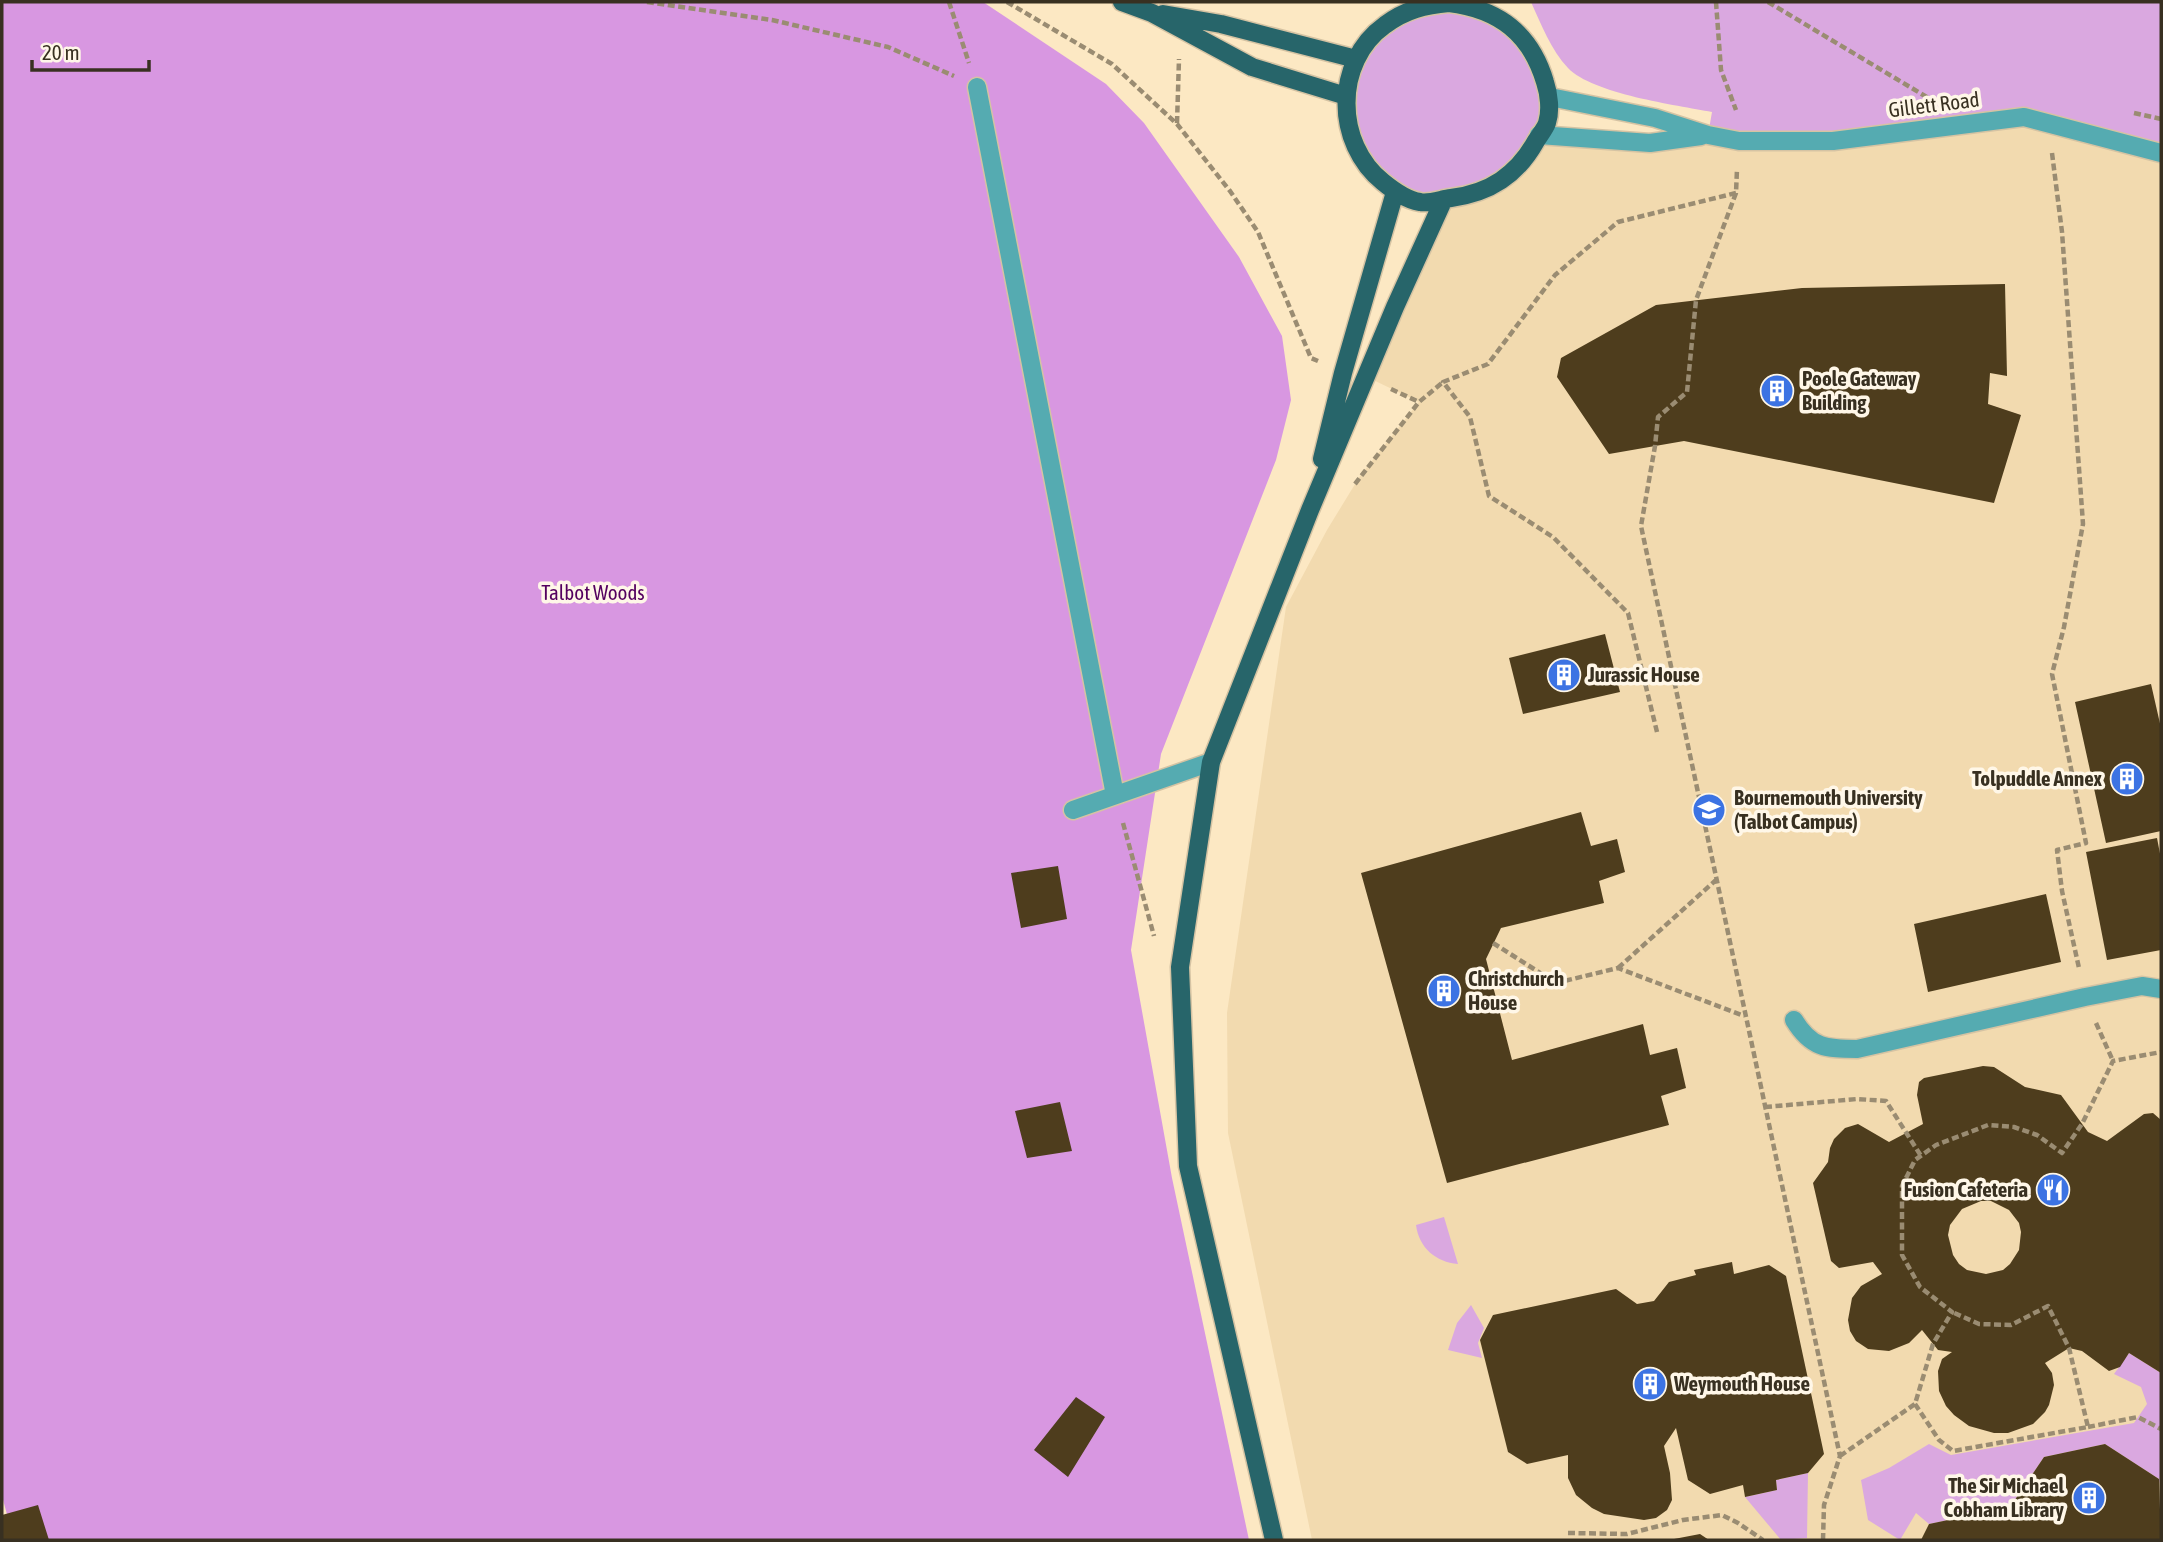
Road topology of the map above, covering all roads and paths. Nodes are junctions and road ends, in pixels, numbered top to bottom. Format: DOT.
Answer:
graph roads {
  1 [pos="647,2"];
  2 [pos="949,2"];
  3 [pos="1007,2"];
  4 [pos="1122,2"];
  5 [pos="1716,2"];
  6 [pos="1769,2"];
  7 [pos="1428,3"];
  8 [pos="1500,10"];
  9 [pos="1152,13"];
  10 [pos="1356,59"];
  11 [pos="977,87"];
  12 [pos="1346,96"];
  13 [pos="1550,97"];
  14 [pos="1925,105"];
  15 [pos="2047,123"];
  16 [pos="1539,135"];
  17 [pos="1708,135"];
  18 [pos="1739,141"];
  19 [pos="2161,153"];
  20 [pos="1395,192"];
  21 [pos="1736,193"];
  22 [pos="1444,199"];
  23 [pos="1343,373"];
  24 [pos="1367,377"];
  25 [pos="1419,402"];
  26 [pos="1310,510"];
  27 [pos="1657,732"];
  28 [pos="1211,762"];
  29 [pos="1115,795"];
  30 [pos="1073,810"];
  31 [pos="1716,880"];
  32 [pos="1154,938"];
  33 [pos="1493,943"];
  34 [pos="1618,968"];
  35 [pos="2161,989"];
  36 [pos="2085,997"];
  37 [pos="1745,1016"];
  38 [pos="1794,1020"];
  39 [pos="2161,1052"];
  40 [pos="2113,1061"];
  41 [pos="1765,1107"];
  42 [pos="1921,1156"];
  43 [pos="1952,1312"];
  44 [pos="1915,1404"];
  45 [pos="2088,1427"];
  46 [pos="2161,1429"];
  47 [pos="1840,1456"];
  48 [pos="1568,1533"];
  49 [pos="1274,1540"];
  50 [pos="1763,1540"];
  51 [pos="1823,1540"];
  1 -- 11 [label="path"];
  2 -- 11 [label="path"];
  3 -- 23 [label="path"];
  4 -- 9 [label="main road"];
  5 -- 18 [label="path"];
  6 -- 14 [label="path"];
  7 -- 8 [label="main road"];
  7 -- 10 [label="main road"];
  8 -- 13 [label="main road"];
  9 -- 10 [label="main road"];
  9 -- 12 [label="main road"];
  10 -- 12 [label="main road"];
  11 -- 29 [label="street"];
  12 -- 20 [label="main road"];
  13 -- 16 [label="main road"];
  13 -- 17 [label="street, Gillett Road"];
  15 -- 18 [label="street, Gillett Road"];
  15 -- 19 [label="street, Gillett Road"];
  15 -- 36 [label="path"];
  16 -- 17 [label="street, Gillett Road"];
  16 -- 22 [label="main road"];
  17 -- 18 [label="street, Gillett Road"];
  18 -- 21 [label="path"];
  20 -- 22 [label="main road"];
  20 -- 23 [label="main road"];
  21 -- 27 [label="path"];
  21 -- 31 [label="path"];
  22 -- 24 [label="main road"];
  23 -- 26 [label="main road"];
  24 -- 25 [label="path"];
  24 -- 26 [label="main road"];
  26 -- 28 [label="main road"];
  28 -- 29 [label="street"];
  28 -- 49 [label="main road"];
  29 -- 30 [label="street"];
  29 -- 32 [label="path"];
  31 -- 34 [label="path"];
  31 -- 37 [label="path"];
  33 -- 34 [label="path"];
  34 -- 37 [label="path"];
  35 -- 36 [label="street"];
  36 -- 38 [label="street"];
  36 -- 40 [label="path"];
  37 -- 41 [label="path"];
  39 -- 40 [label="path"];
  40 -- 42 [label="path"];
  41 -- 42 [label="path"];
  41 -- 47 [label="path"];
  42 -- 43 [label="path"];
  43 -- 44 [label="path"];
  43 -- 45 [label="path"];
  44 -- 45 [label="path"];
  44 -- 47 [label="path"];
  45 -- 46 [label="path"];
  47 -- 51 [label="path"];
  48 -- 50 [label="path"];
}
